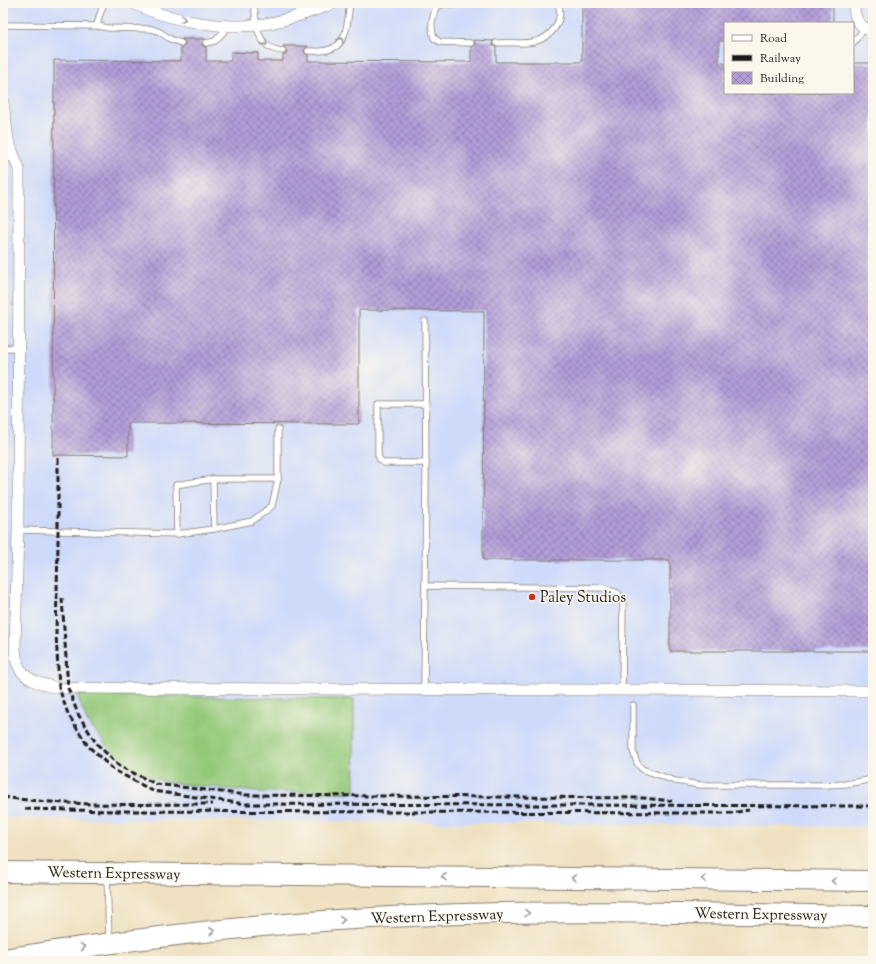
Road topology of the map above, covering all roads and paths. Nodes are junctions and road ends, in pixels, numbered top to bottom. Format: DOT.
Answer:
graph roads {
  1 [pos="104,3"];
  2 [pos="133,3"];
  3 [pos="254,3"];
  4 [pos="334,3"];
  5 [pos="350,3"];
  6 [pos="542,3"];
  7 [pos="558,3"];
  8 [pos="854,3"];
  9 [pos="3,25"];
  10 [pos="230,25"];
  11 [pos="256,25"];
  12 [pos="97,26"];
  13 [pos="868,30"];
  14 [pos="854,41"];
  15 [pos="181,43"];
  16 [pos="206,43"];
  17 [pos="472,43"];
  18 [pos="496,43"];
  19 [pos="283,51"];
  20 [pos="308,51"];
  21 [pos="3,102"];
  22 [pos="3,158"];
  23 [pos="15,158"];
  24 [pos="425,321"];
  25 [pos="3,348"];
  26 [pos="19,348"];
  27 [pos="426,404"];
  28 [pos="278,429"];
  29 [pos="426,463"];
  30 [pos="213,479"];
  31 [pos="278,479"];
  32 [pos="214,529"];
  33 [pos="18,530"];
  34 [pos="177,534"];
  35 [pos="426,586"];
  36 [pos="424,689"];
  37 [pos="622,690"];
  38 [pos="873,691"];
  39 [pos="633,705"];
  40 [pos="873,779"];
  41 [pos="3,872"];
  42 [pos="107,873"];
  43 [pos="873,881"];
  44 [pos="873,916"];
  45 [pos="109,943"];
  46 [pos="3,959"];
  1 -- 12 [label="lane"];
  2 -- 10 [label="street, one-way"];
  3 -- 11 [label="lane"];
  4 -- 11 [label="street"];
  20 -- 5 [label="lane, one-way"];
  6 -- 17 [label="lane"];
  7 -- 18 [label="lane"];
  8 -- 13 [label="street"];
  9 -- 12 [label="lane"];
  10 -- 11 [label="street"];
  10 -- 16 [label="lane"];
  11 -- 19 [label="lane, one-way"];
  12 -- 15 [label="lane"];
  13 -- 14 [label="lane"];
  21 -- 23 [label="street"];
  22 -- 23 [label="lane"];
  23 -- 26 [label="street"];
  24 -- 27 [label="lane"];
  25 -- 26 [label="lane"];
  26 -- 33 [label="street"];
  27 -- 29 [label="lane"];
  27 -- 29 [label="lane"];
  28 -- 31 [label="lane"];
  29 -- 35 [label="lane"];
  30 -- 31 [label="lane"];
  30 -- 32 [label="lane"];
  30 -- 34 [label="lane"];
  31 -- 32 [label="lane"];
  32 -- 34 [label="lane"];
  33 -- 34 [label="lane"];
  33 -- 36 [label="street"];
  35 -- 36 [label="lane"];
  35 -- 37 [label="lane"];
  36 -- 37 [label="street"];
  37 -- 38 [label="street"];
  39 -- 40 [label="lane"];
  41 -- 42 [label="highway, Western Expressway"];
  43 -- 42 [label="highway, Western Expressway, one-way"];
  42 -- 45 [label="lane"];
  45 -- 44 [label="highway, Western Expressway, one-way"];
  46 -- 45 [label="highway, Western Expressway, one-way"];
}
